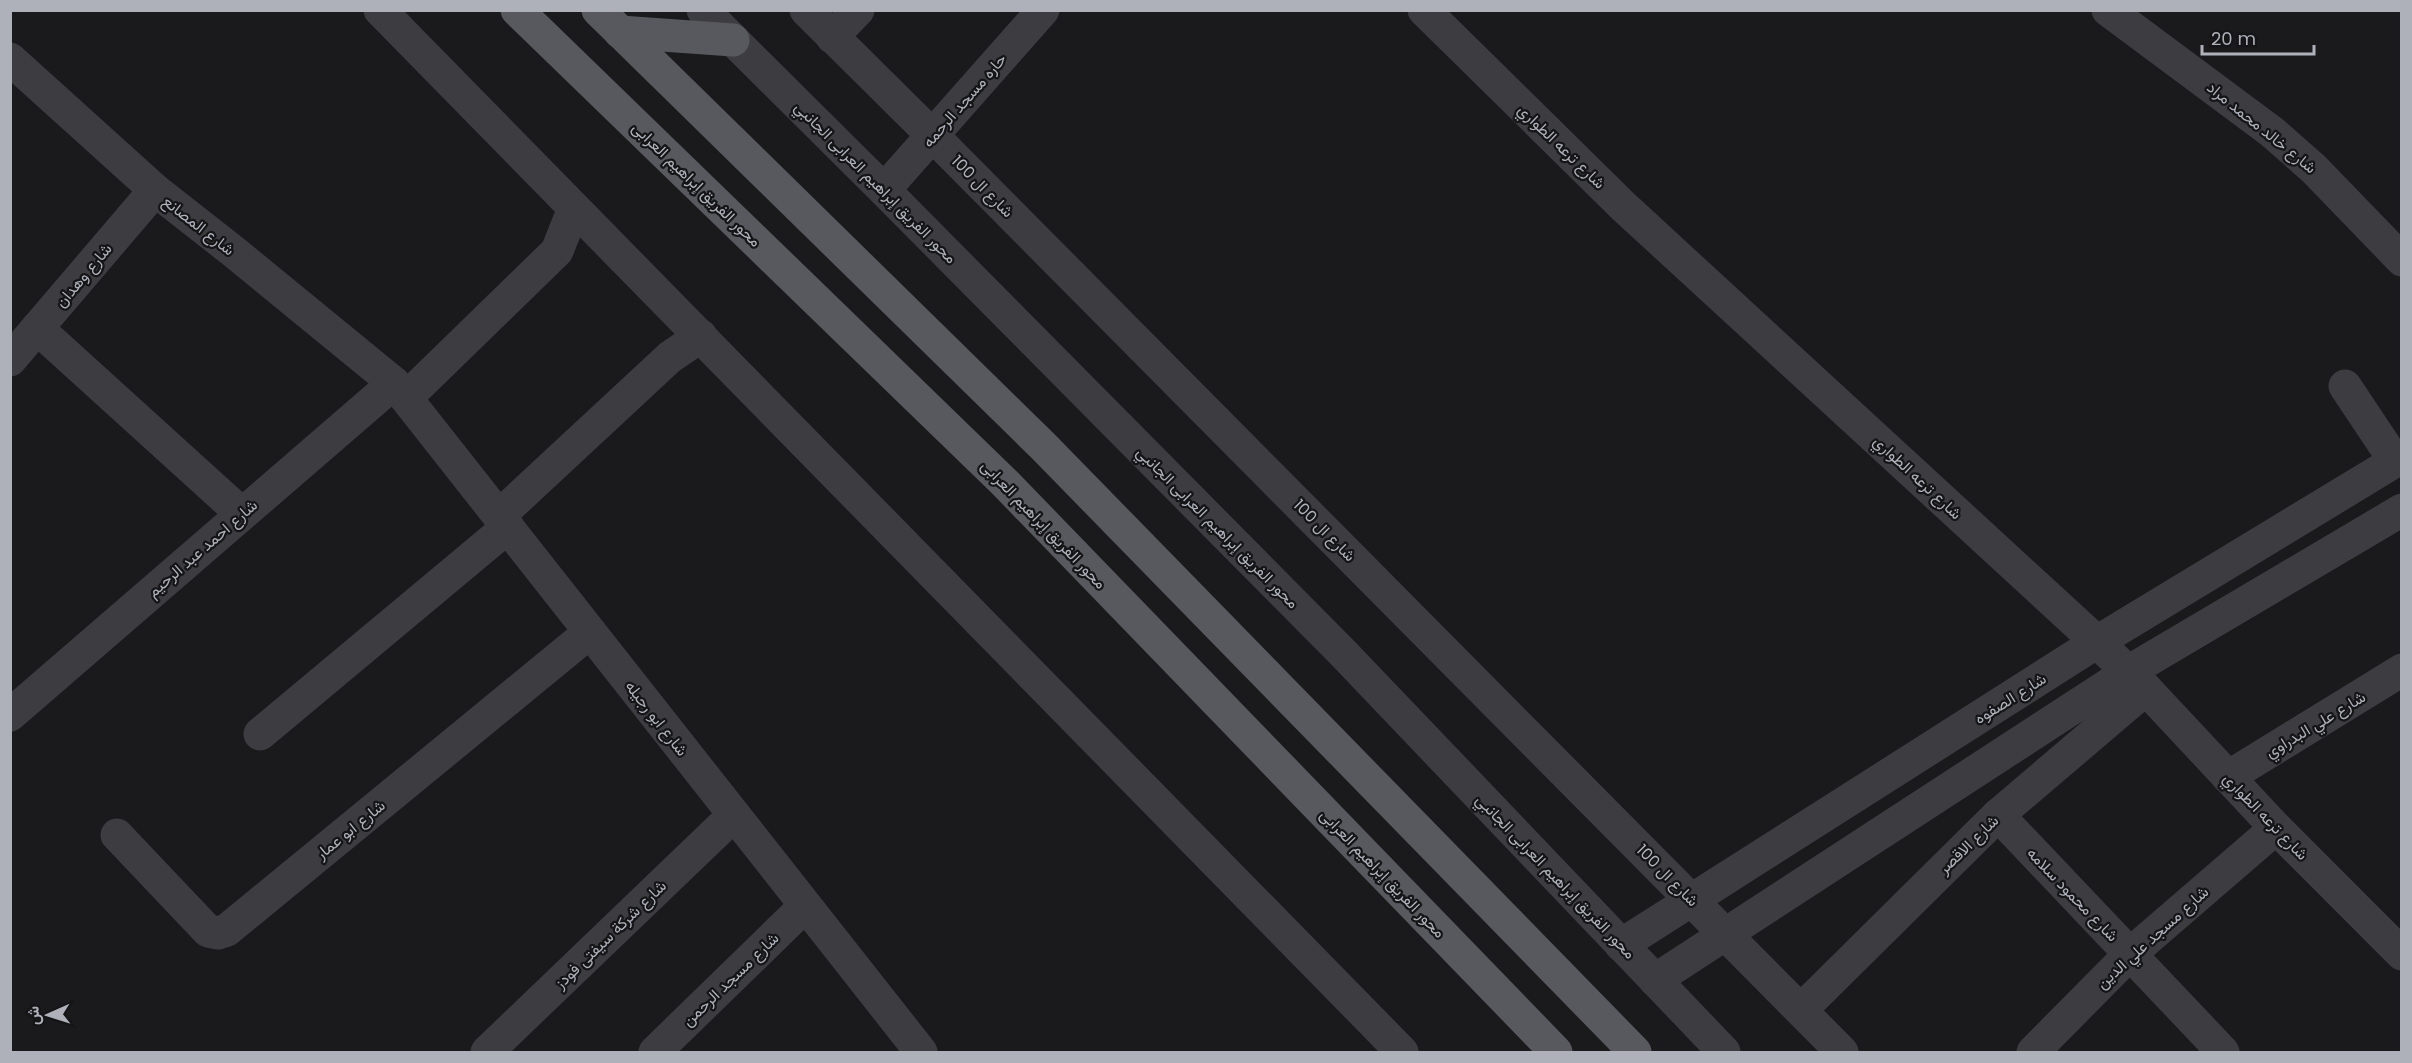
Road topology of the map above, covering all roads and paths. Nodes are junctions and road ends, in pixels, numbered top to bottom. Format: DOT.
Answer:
graph roads {
  1 [pos="380,10"];
  2 [pos="517,10"];
  3 [pos="703,10"];
  4 [pos="806,10"];
  5 [pos="858,10"];
  6 [pos="1043,10"];
  7 [pos="1424,10"];
  8 [pos="2108,10"];
  9 [pos="609,21"];
  10 [pos="832,37"];
  11 [pos="733,40"];
  12 [pos="10,59"];
  13 [pos="933,136"];
  14 [pos="154,190"];
  15 [pos="884,190"];
  16 [pos="574,208"];
  17 [pos="2402,260"];
  18 [pos="37,328"];
  19 [pos="701,336"];
  20 [pos="10,360"];
  21 [pos="2345,386"];
  22 [pos="400,390"];
  23 [pos="2398,459"];
  24 [pos="2402,510"];
  25 [pos="242,514"];
  26 [pos="504,521"];
  27 [pos="590,632"];
  28 [pos="2097,642"];
  29 [pos="2402,670"];
  30 [pos="2137,680"];
  31 [pos="10,714"];
  32 [pos="260,734"];
  33 [pos="2228,777"];
  34 [pos="734,815"];
  35 [pos="1998,815"];
  36 [pos="2276,828"];
  37 [pos="117,836"];
  38 [pos="1692,900"];
  39 [pos="805,906"];
  40 [pos="1725,933"];
  41 [pos="1621,945"];
  42 [pos="2130,954"];
  43 [pos="2402,954"];
  44 [pos="1654,980"];
  45 [pos="1801,1010"];
  46 [pos="487,1053"];
  47 [pos="655,1053"];
  48 [pos="921,1053"];
  49 [pos="1402,1053"];
  50 [pos="1556,1053"];
  51 [pos="1635,1053"];
  52 [pos="1724,1053"];
  53 [pos="1842,1053"];
  54 [pos="2033,1053"];
  55 [pos="2223,1053"];
  1 -- 16 [label="street"];
  2 -- 50 [label="main road, محور الفريق إبراهيم العرابى"];
  3 -- 11 [label="street, محور الفريق إبراهيم العرابى الجانبي"];
  4 -- 10 [label="street, شارع ال 100"];
  5 -- 10 [label="street"];
  6 -- 13 [label="street, حاره مسجد الرحمه"];
  7 -- 28 [label="street, شارع ترعه الطواري"];
  8 -- 17 [label="street, شارع خالد محمد مراد"];
  9 -- 11 [label="main road"];
  9 -- 51 [label="main road"];
  10 -- 13 [label="street, شارع ال 100"];
  11 -- 15 [label="street, محور الفريق إبراهيم العرابى الجانبي"];
  12 -- 14 [label="street, شارع المصانع"];
  13 -- 15 [label="street, حاره مسجد الرحمه"];
  13 -- 38 [label="street, شارع ال 100"];
  14 -- 18 [label="street, شارع وهدان"];
  14 -- 22 [label="street, شارع المصانع"];
  15 -- 41 [label="street, محور الفريق إبراهيم العرابى الجانبي"];
  16 -- 19 [label="street"];
  16 -- 22 [label="street, شارع احمد عبد الرحيم"];
  18 -- 20 [label="street, شارع وهدان"];
  18 -- 25 [label="street"];
  19 -- 26 [label="street"];
  19 -- 49 [label="street"];
  21 -- 23 [label="street"];
  22 -- 25 [label="street, شارع احمد عبد الرحيم"];
  22 -- 26 [label="street, شارع ابو رجيله"];
  23 -- 28 [label="street, شارع الصفوه"];
  24 -- 30 [label="street"];
  25 -- 31 [label="street, شارع احمد عبد الرحيم"];
  26 -- 27 [label="street, شارع ابو رجيله"];
  26 -- 32 [label="street"];
  27 -- 34 [label="street, شارع ابو رجيله"];
  27 -- 37 [label="street, شارع ابو عمار"];
  28 -- 30 [label="street, شارع ترعه الطواري"];
  28 -- 38 [label="street, شارع الصفوه"];
  29 -- 33 [label="street, شارع علي البدراوي"];
  30 -- 33 [label="street, شارع ترعه الطواري"];
  30 -- 35 [label="street, شارع الاقصر"];
  30 -- 40 [label="street"];
  33 -- 36 [label="street, شارع ترعه الطواري"];
  34 -- 39 [label="street, شارع ابو رجيله"];
  34 -- 46 [label="street, شارع شركة سيفتى فودز"];
  35 -- 42 [label="street, شارع محمود سلامه"];
  35 -- 45 [label="street, شارع الاقصر"];
  36 -- 42 [label="street, شارع مسجد علي الدين"];
  36 -- 43 [label="street, شارع ترعه الطواري"];
  38 -- 40 [label="street, شارع ال 100"];
  38 -- 41 [label="street, شارع الصفوه"];
  39 -- 47 [label="street, شارع مسجد الرحمن"];
  39 -- 48 [label="street, شارع ابو رجيله"];
  40 -- 44 [label="street"];
  40 -- 45 [label="street, شارع ال 100"];
  41 -- 44 [label="street, محور الفريق إبراهيم العرابى الجانبي"];
  42 -- 54 [label="street, شارع مسجد علي الدين"];
  42 -- 55 [label="street, شارع محمود سلامه"];
  44 -- 52 [label="street, محور الفريق إبراهيم العرابى الجانبي"];
  45 -- 53 [label="street, شارع ال 100"];
}
